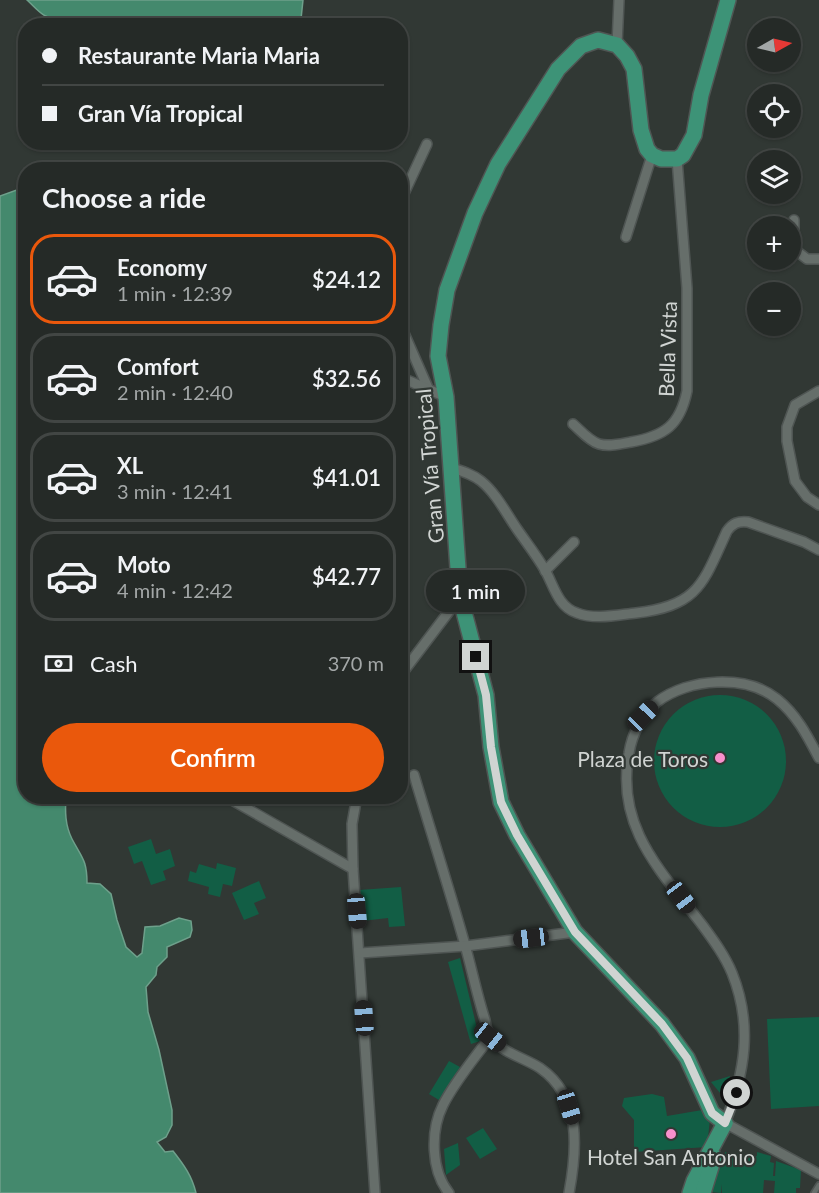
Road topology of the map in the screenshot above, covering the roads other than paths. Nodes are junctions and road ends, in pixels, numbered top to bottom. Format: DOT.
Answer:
graph roads {
  1 [pos="619,0"];
  2 [pos="729,0"];
  3 [pos="617,45"];
  4 [pos="427,144"];
  5 [pos="652,155"];
  6 [pos="676,159"];
  7 [pos="408,185"];
  8 [pos="626,237"];
  9 [pos="801,254"];
  10 [pos="819,259"];
  11 [pos="408,346"];
  12 [pos="408,380"];
  13 [pos="428,388"];
  14 [pos="819,391"];
  15 [pos="446,397"];
  16 [pos="573,424"];
  17 [pos="452,468"];
  18 [pos="819,505"];
  19 [pos="574,542"];
  20 [pos="819,550"];
  21 [pos="545,571"];
  22 [pos="460,597"];
  23 [pos="408,665"];
  24 [pos="819,758"];
  25 [pos="414,775"];
  26 [pos="239,804"];
  27 [pos="356,804"];
  28 [pos="353,869"];
  29 [pos="575,932"];
  30 [pos="466,946"];
  31 [pos="360,952"];
  32 [pos="490,1037"];
  33 [pos="725,1123"];
  34 [pos="819,1174"];
  35 [pos="819,1185"];
  36 [pos="375,1193"];
  37 [pos="449,1193"];
  38 [pos="569,1193"];
  39 [pos="690,1193"];
  40 [pos="703,1193"];
  41 [pos="814,1193"];
  1 -- 3 [label="street"];
  2 -- 6 [label="main road"];
  3 -- 5 [label="main road"];
  3 -- 15 [label="main road, Gran Vía Tropical"];
  4 -- 7 [label="street"];
  5 -- 6 [label="main road"];
  5 -- 8 [label="street"];
  6 -- 16 [label="street, Bella Vista"];
  9 -- 10 [label="street"];
  11 -- 13 [label="street"];
  12 -- 13 [label="street"];
  13 -- 15 [label="street"];
  14 -- 18 [label="street"];
  15 -- 17 [label="main road, Gran Vía Tropical"];
  17 -- 21 [label="street"];
  17 -- 22 [label="main road, Gran Vía Tropical"];
  19 -- 21 [label="street"];
  20 -- 21 [label="street"];
  22 -- 23 [label="street"];
  22 -- 29 [label="main road, Gran Vía Tropical"];
  24 -- 33 [label="street"];
  25 -- 30 [label="street"];
  26 -- 28 [label="street"];
  27 -- 28 [label="street"];
  28 -- 31 [label="street"];
  29 -- 30 [label="street"];
  29 -- 33 [label="main road, Gran Vía Tropical"];
  30 -- 31 [label="street"];
  30 -- 32 [label="street"];
  31 -- 36 [label="street"];
  32 -- 37 [label="street"];
  32 -- 38 [label="street"];
  33 -- 34 [label="street, Gran Vía Tropical"];
  33 -- 39 [label="main road"];
  33 -- 40 [label="main road"];
  35 -- 41 [label="lane"];
}
